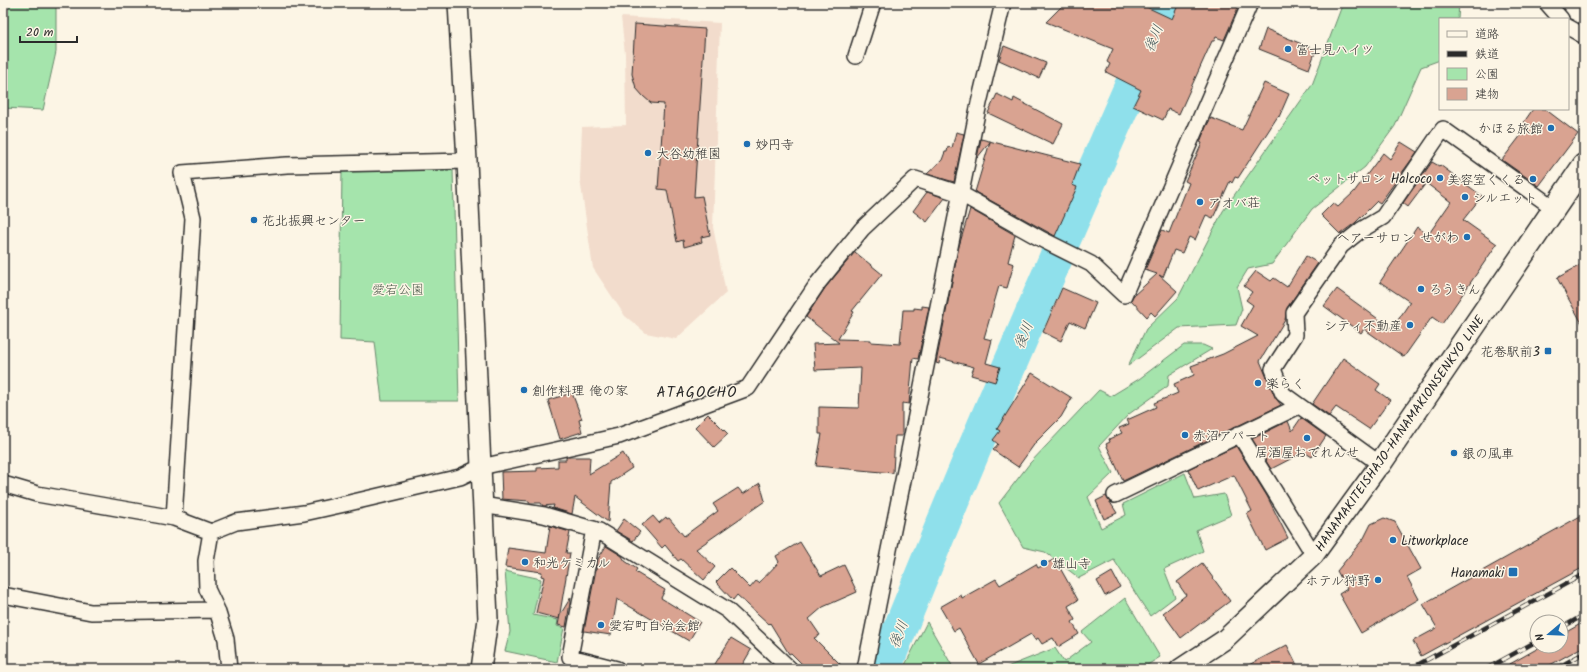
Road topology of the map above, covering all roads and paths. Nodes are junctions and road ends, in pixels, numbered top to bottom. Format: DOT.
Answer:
graph roads {
  1 [pos="458,3"];
  2 [pos="873,3"];
  3 [pos="1004,3"];
  4 [pos="1250,3"];
  5 [pos="1547,3"];
  6 [pos="1560,18"];
  7 [pos="1569,27"];
  8 [pos="1584,36"];
  9 [pos="856,56"];
  10 [pos="467,161"];
  11 [pos="1584,165"];
  12 [pos="1578,180"];
  13 [pos="961,194"];
  14 [pos="1555,209"];
  15 [pos="1299,406"];
  16 [pos="1239,434"];
  17 [pos="1380,464"];
  18 [pos="481,467"];
  19 [pos="3,484"];
  20 [pos="1115,495"];
  21 [pos="482,505"];
  22 [pos="174,518"];
  23 [pos="594,529"];
  24 [pos="211,532"];
  25 [pos="1314,555"];
  26 [pos="3,595"];
  27 [pos="217,610"];
  28 [pos="787,668"];
  29 [pos="229,669"];
  30 [pos="481,669"];
  31 [pos="617,669"];
  32 [pos="865,669"];
  33 [pos="1180,669"];
  1 -- 10 [label="street"];
  2 -- 9 [label="street"];
  3 -- 13 [label="street"];
  4 -- 13 [label="street"];
  5 -- 6 [label="street"];
  7 -- 8 [label="street"];
  10 -- 18 [label="street"];
  10 -- 22 [label="street"];
  11 -- 12 [label="main road, HANAMAKITEISHAJO-HANAMAKIONSENKYO LINE"];
  12 -- 14 [label="main road, HANAMAKITEISHAJO-HANAMAKIONSENKYO LINE"];
  13 -- 18 [label="street"];
  13 -- 32 [label="street"];
  14 -- 15 [label="street"];
  14 -- 17 [label="main road, HANAMAKITEISHAJO-HANAMAKIONSENKYO LINE"];
  15 -- 16 [label="street"];
  15 -- 17 [label="street"];
  16 -- 20 [label="street"];
  16 -- 25 [label="street"];
  17 -- 25 [label="street, HANAMAKITEISHAJO-HANAMAKIONSENKYO LINE"];
  18 -- 21 [label="street"];
  18 -- 24 [label="street"];
  19 -- 22 [label="street"];
  21 -- 23 [label="street"];
  21 -- 30 [label="street"];
  22 -- 24 [label="street"];
  23 -- 28 [label="street"];
  23 -- 31 [label="street"];
  24 -- 27 [label="street"];
  25 -- 33 [label="street, HANAMAKITEISHAJO-HANAMAKIONSENKYO LINE"];
  26 -- 27 [label="street"];
  27 -- 29 [label="street"];
}
